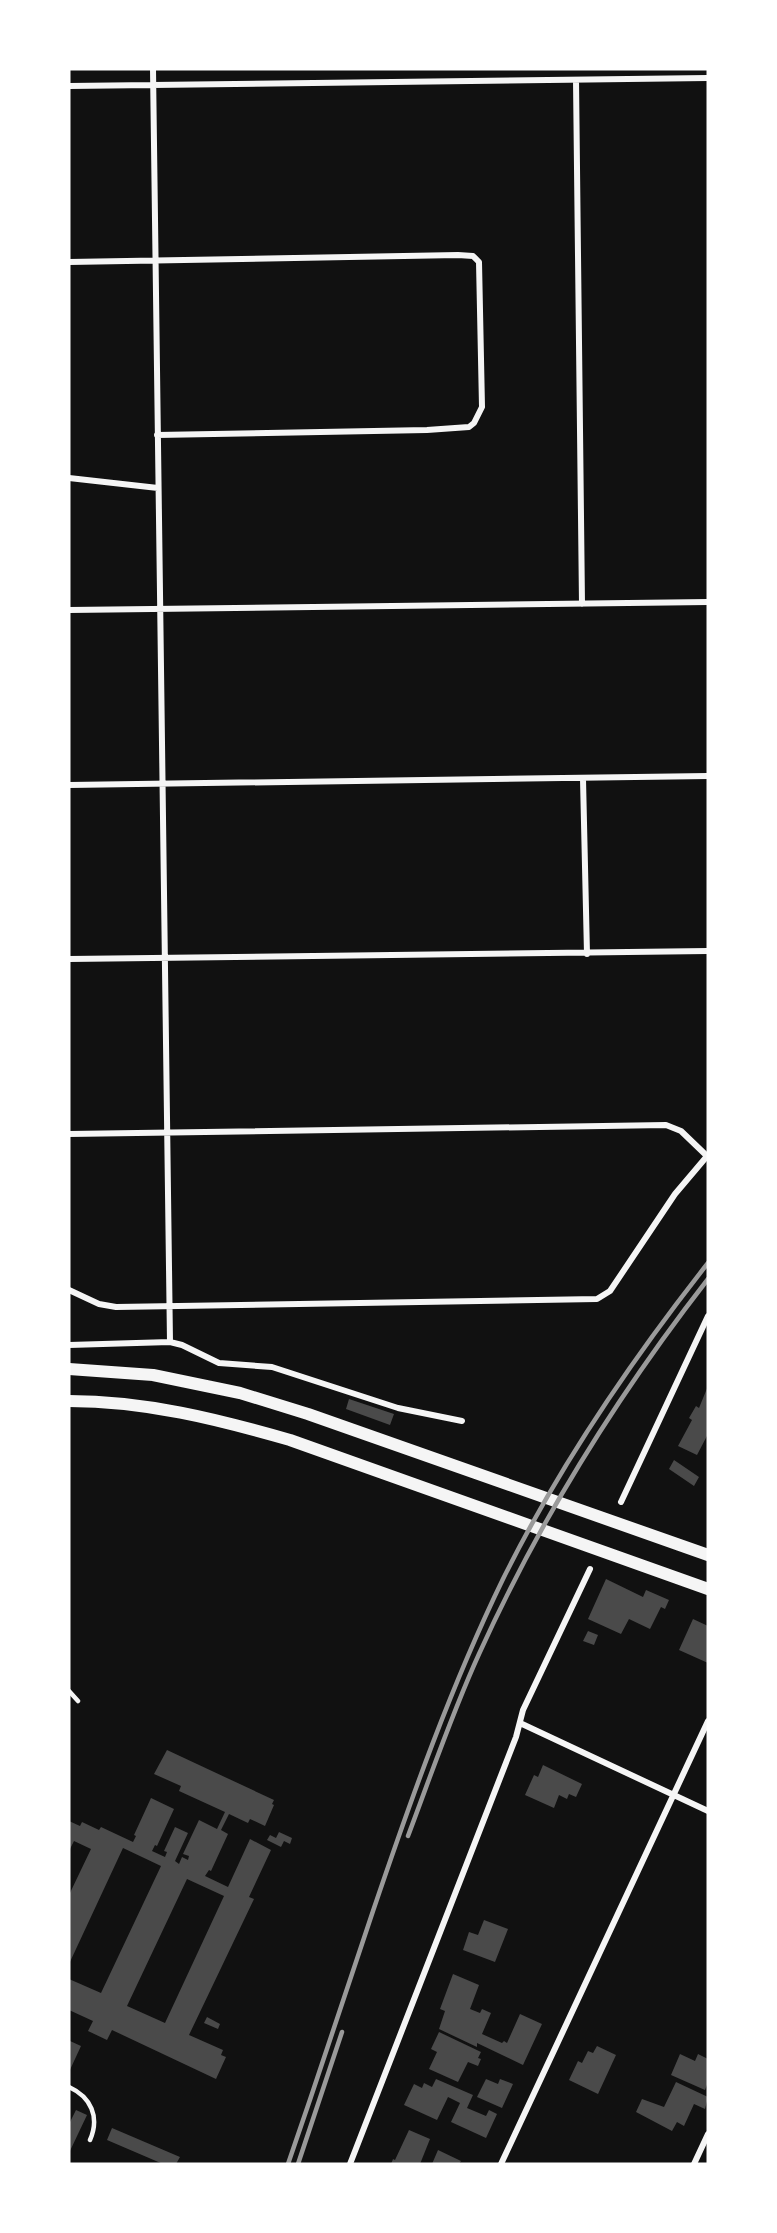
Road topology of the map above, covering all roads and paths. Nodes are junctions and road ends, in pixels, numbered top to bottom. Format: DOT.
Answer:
graph roads {
  1 [pos="153,69"];
  2 [pos="708,78"];
  3 [pos="576,80"];
  4 [pos="153,85"];
  5 [pos="69,86"];
  6 [pos="155,260"];
  7 [pos="69,262"];
  8 [pos="157,435"];
  9 [pos="69,478"];
  10 [pos="158,488"];
  11 [pos="708,602"];
  12 [pos="582,604"];
  13 [pos="159,609"];
  14 [pos="69,610"];
  15 [pos="708,776"];
  16 [pos="583,779"];
  17 [pos="162,784"];
  18 [pos="69,785"];
  19 [pos="708,951"];
  20 [pos="587,954"];
  21 [pos="164,958"];
  22 [pos="69,959"];
  23 [pos="166,1132"];
  24 [pos="69,1134"];
  25 [pos="708,1155"];
  26 [pos="69,1290"];
  27 [pos="168,1307"];
  28 [pos="708,1316"];
  29 [pos="170,1342"];
  30 [pos="69,1345"];
  31 [pos="69,1369"];
  32 [pos="69,1401"];
  33 [pos="462,1421"];
  34 [pos="621,1502"];
  35 [pos="708,1555"];
  36 [pos="590,1569"];
  37 [pos="708,1589"];
  38 [pos="69,1690"];
  39 [pos="78,1701"];
  40 [pos="708,1721"];
  41 [pos="520,1723"];
  42 [pos="674,1795"];
  43 [pos="708,1811"];
  44 [pos="69,2087"];
  45 [pos="708,2134"];
  46 [pos="90,2140"];
  47 [pos="350,2164"];
  48 [pos="501,2164"];
  49 [pos="694,2164"];
  1 -- 4 [label="street"];
  2 -- 3 [label="street"];
  3 -- 4 [label="street"];
  3 -- 12 [label="street"];
  4 -- 5 [label="street"];
  4 -- 6 [label="street"];
  6 -- 7 [label="street"];
  6 -- 8 [label="street"];
  6 -- 8 [label="street"];
  8 -- 10 [label="street"];
  9 -- 10 [label="street"];
  10 -- 13 [label="street"];
  11 -- 12 [label="street"];
  12 -- 13 [label="street"];
  13 -- 14 [label="street"];
  13 -- 17 [label="street"];
  15 -- 16 [label="street"];
  16 -- 17 [label="street"];
  16 -- 20 [label="street"];
  17 -- 18 [label="street"];
  17 -- 21 [label="street"];
  19 -- 20 [label="street"];
  20 -- 21 [label="street"];
  21 -- 22 [label="street"];
  21 -- 23 [label="street"];
  23 -- 24 [label="street"];
  23 -- 25 [label="street"];
  23 -- 27 [label="street"];
  25 -- 27 [label="street"];
  26 -- 27 [label="street"];
  27 -- 29 [label="street"];
  28 -- 34 [label="street"];
  29 -- 30 [label="street"];
  29 -- 33 [label="street"];
  31 -- 35 [label="main road"];
  32 -- 37 [label="main road"];
  36 -- 41 [label="street"];
  38 -- 39 [label="lane"];
  40 -- 42 [label="street"];
  41 -- 42 [label="street"];
  41 -- 47 [label="street"];
  42 -- 43 [label="street"];
  42 -- 48 [label="street"];
  44 -- 46 [label="lane"];
  45 -- 49 [label="street"];
}
